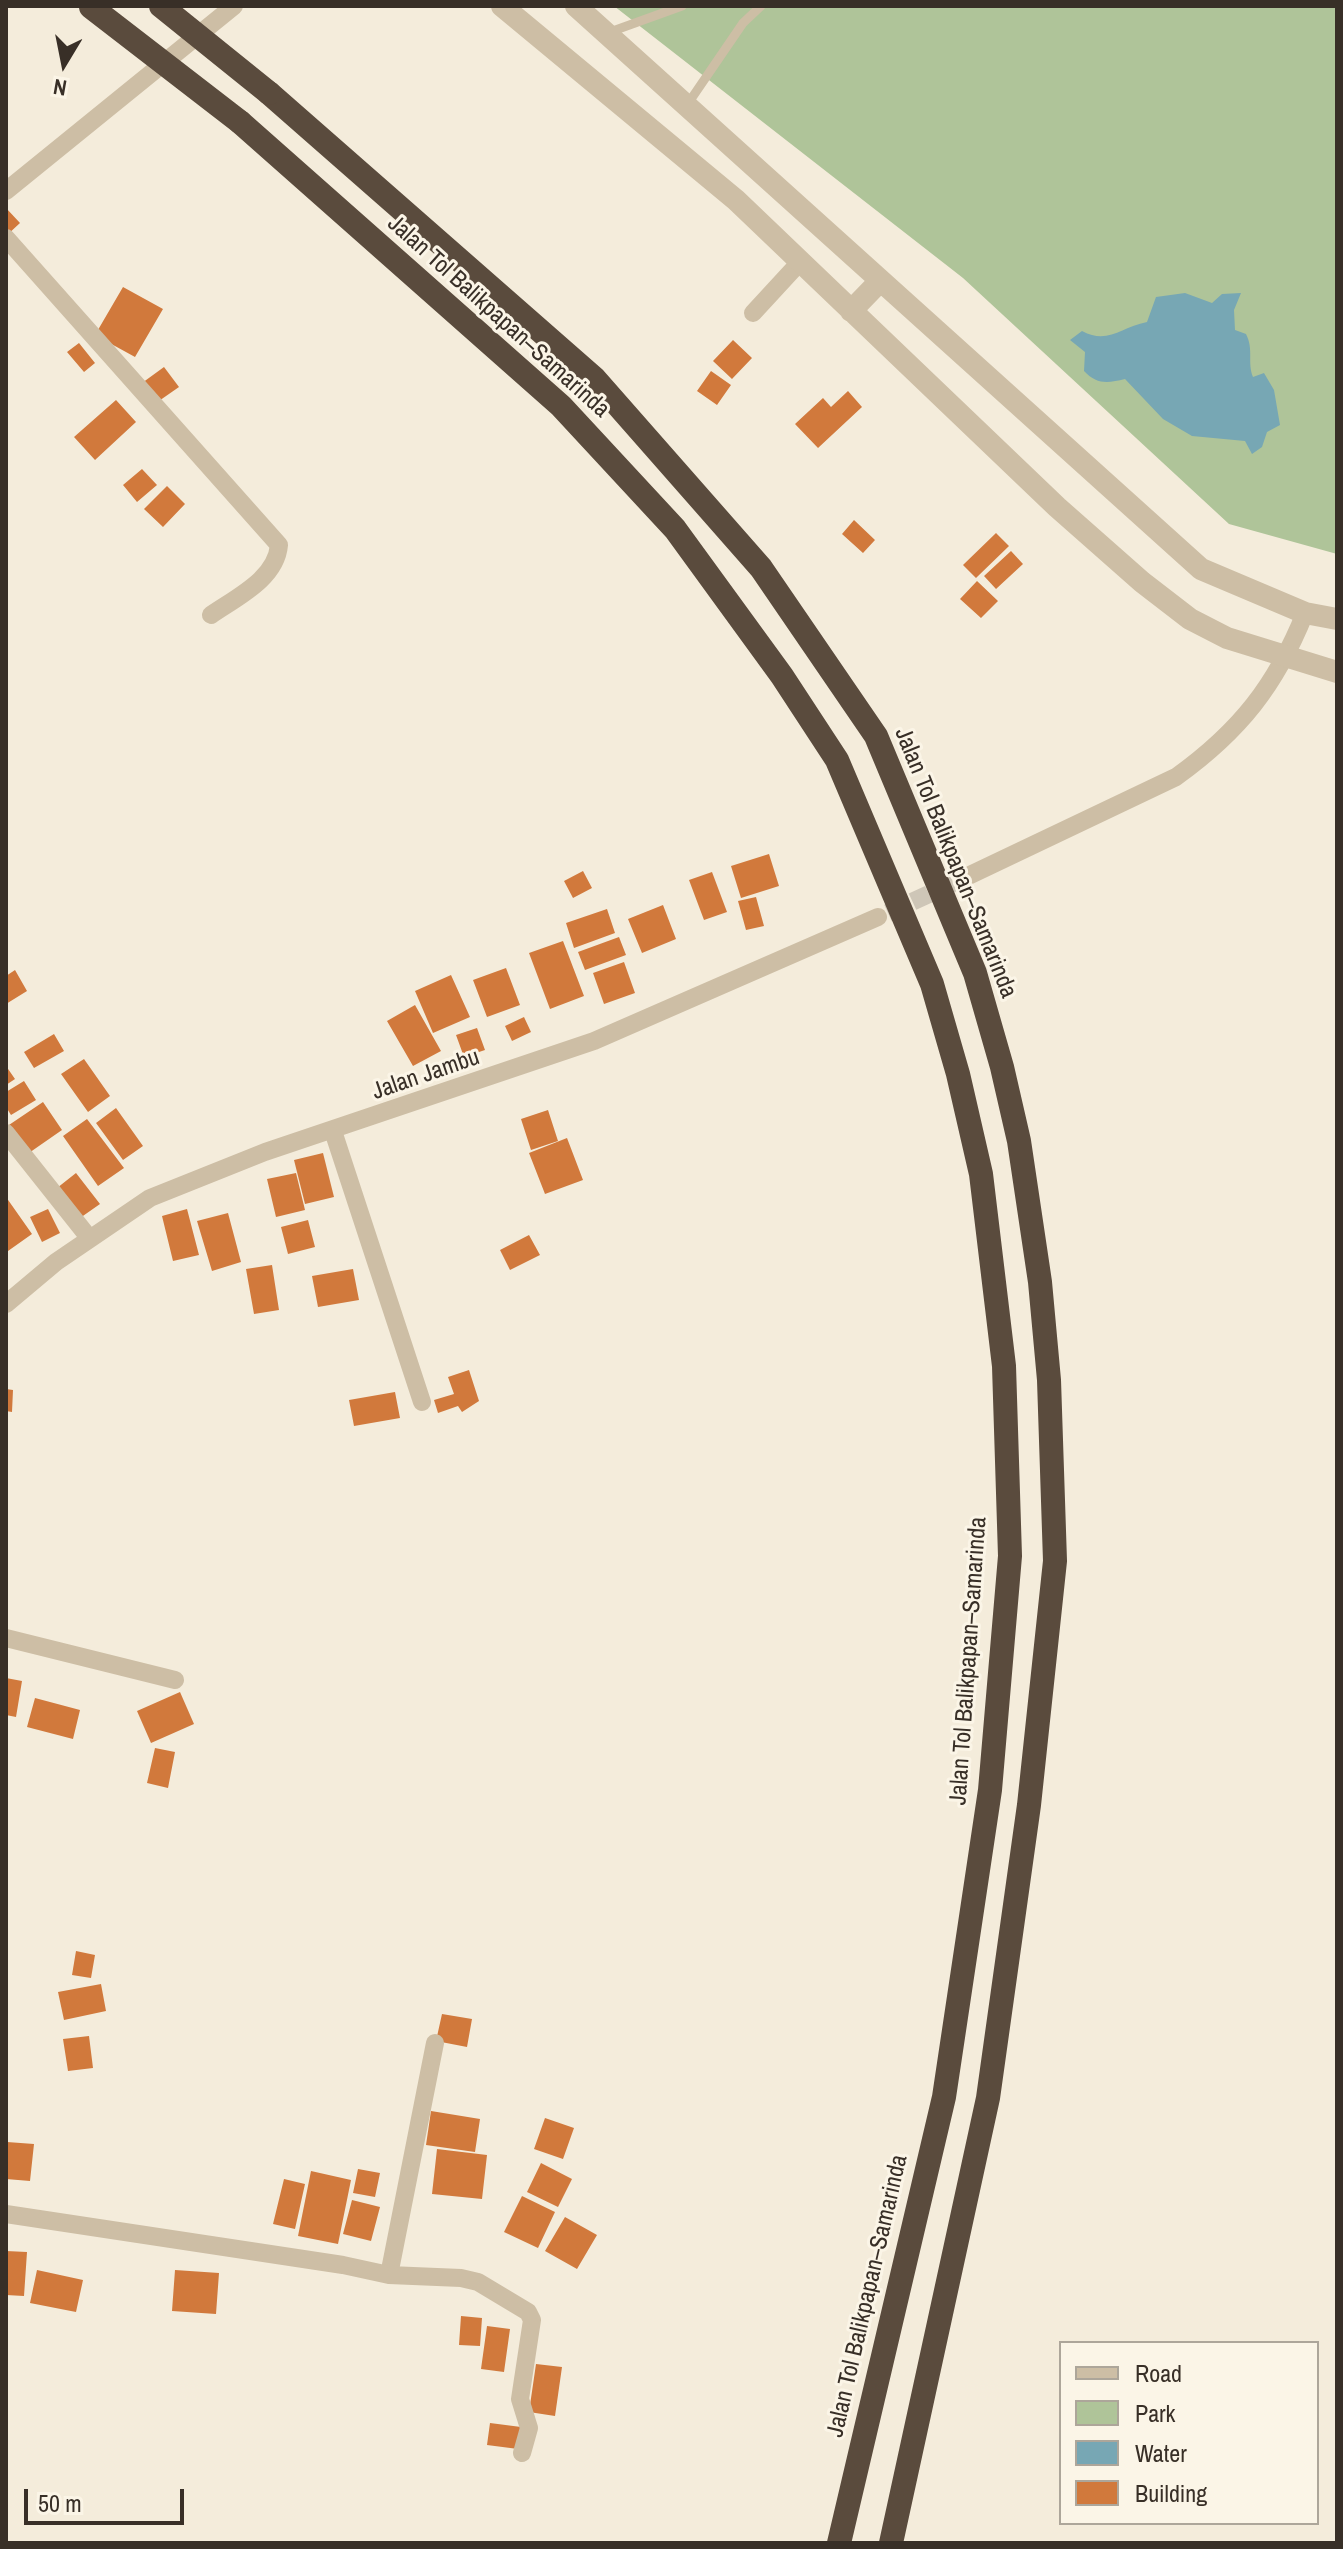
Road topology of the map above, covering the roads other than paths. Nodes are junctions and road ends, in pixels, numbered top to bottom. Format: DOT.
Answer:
graph roads {
  1 [pos="91,6"];
  2 [pos="161,6"];
  3 [pos="234,6"];
  4 [pos="502,6"];
  5 [pos="576,6"];
  6 [pos="682,6"];
  7 [pos="761,6"];
  8 [pos="607,33"];
  9 [pos="686,106"];
  10 [pos="6,191"];
  11 [pos="6,238"];
  12 [pos="800,262"];
  13 [pos="880,281"];
  14 [pos="851,311"];
  15 [pos="753,313"];
  16 [pos="1305,613"];
  17 [pos="211,615"];
  18 [pos="1337,619"];
  19 [pos="1287,658"];
  20 [pos="1337,672"];
  21 [pos="968,876"];
  22 [pos="878,917"];
  23 [pos="333,1131"];
  24 [pos="6,1133"];
  25 [pos="90,1239"];
  26 [pos="6,1304"];
  27 [pos="422,1402"];
  28 [pos="6,1638"];
  29 [pos="175,1680"];
  30 [pos="435,2043"];
  31 [pos="6,2214"];
  32 [pos="389,2275"];
  33 [pos="522,2453"];
  34 [pos="839,2543"];
  35 [pos="891,2543"];
  1 -- 34 [label="highway, Jalan Tol Balikpapan–Samarinda, bridge"];
  2 -- 35 [label="highway, Jalan Tol Balikpapan–Samarinda, bridge"];
  3 -- 10 [label="street"];
  4 -- 12 [label="street"];
  5 -- 8 [label="street"];
  6 -- 8 [label="lane"];
  7 -- 9 [label="lane"];
  8 -- 9 [label="street"];
  9 -- 13 [label="street"];
  11 -- 17 [label="street"];
  12 -- 14 [label="street"];
  12 -- 15 [label="street"];
  13 -- 14 [label="street"];
  13 -- 16 [label="street"];
  14 -- 19 [label="street"];
  16 -- 18 [label="street"];
  16 -- 19 [label="street"];
  19 -- 20 [label="street"];
  19 -- 21 [label="street"];
  22 -- 23 [label="street, Jalan Jambu"];
  23 -- 25 [label="street, Jalan Jambu"];
  23 -- 27 [label="street"];
  24 -- 25 [label="street"];
  25 -- 26 [label="street, Jalan Jambu"];
  28 -- 29 [label="street"];
  30 -- 32 [label="street"];
  31 -- 32 [label="street"];
  32 -- 33 [label="street"];
}
